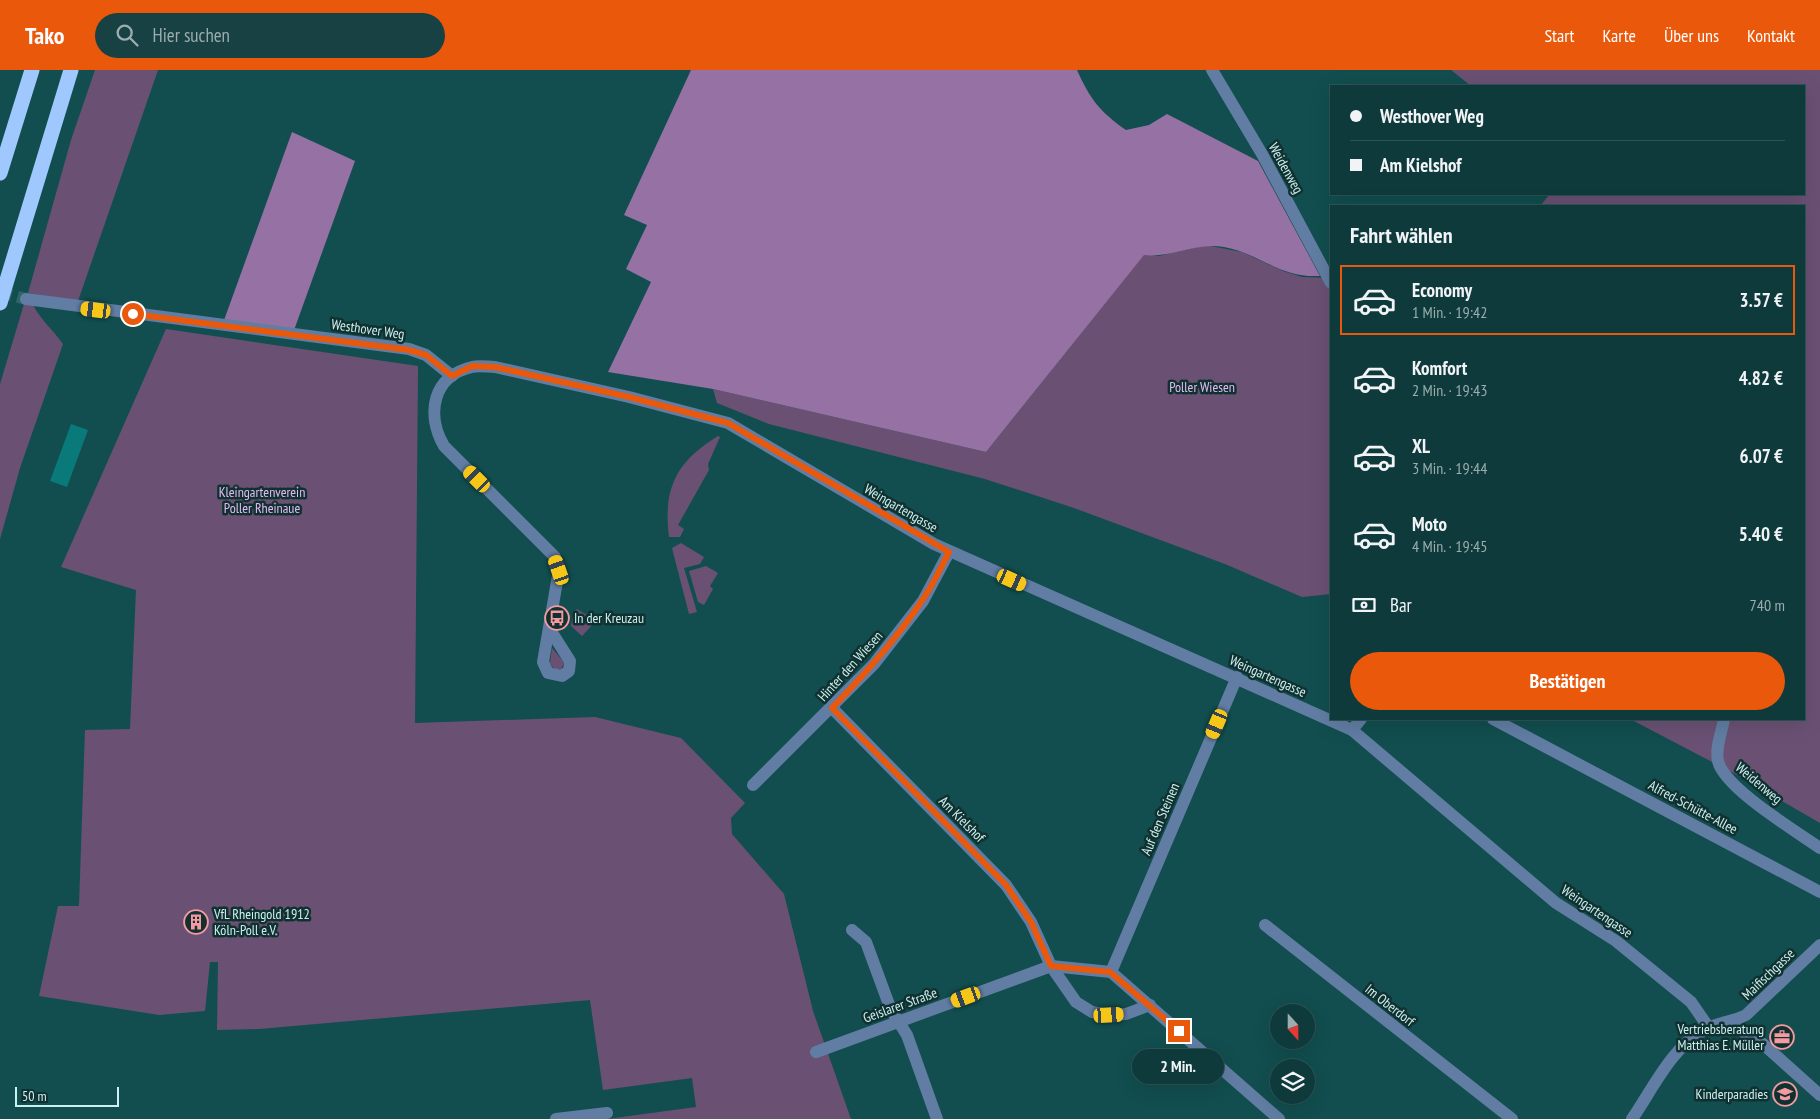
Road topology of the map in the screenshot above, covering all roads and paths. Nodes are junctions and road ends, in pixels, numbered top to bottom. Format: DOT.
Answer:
graph roads {
  1 [pos="32,70"];
  2 [pos="71,70"];
  3 [pos="1212,70"];
  4 [pos="0,173"];
  5 [pos="1330,281"];
  6 [pos="26,299"];
  7 [pos="0,303"];
  8 [pos="452,376"];
  9 [pos="949,552"];
  10 [pos="549,628"];
  11 [pos="1237,677"];
  12 [pos="832,708"];
  13 [pos="1330,720"];
  14 [pos="1330,720"];
  15 [pos="1360,720"];
  16 [pos="1495,720"];
  17 [pos="1724,720"];
  18 [pos="1352,730"];
  19 [pos="753,785"];
  20 [pos="1820,848"];
  21 [pos="1820,892"];
  22 [pos="1265,925"];
  23 [pos="852,930"];
  24 [pos="1820,945"];
  25 [pos="1051,966"];
  26 [pos="1110,972"];
  27 [pos="1150,1005"];
  28 [pos="898,1021"];
  29 [pos="1735,1021"];
  30 [pos="1709,1028"];
  31 [pos="816,1052"];
  32 [pos="1820,1095"];
  33 [pos="607,1112"];
  34 [pos="556,1119"];
  35 [pos="937,1119"];
  36 [pos="1279,1119"];
  37 [pos="1512,1119"];
  38 [pos="1632,1119"];
  1 -- 4 [label="highway"];
  2 -- 7 [label="highway"];
  3 -- 5 [label="street, Weidenweg"];
  6 -- 8 [label="street, Westhover Weg"];
  8 -- 9 [label="street, Weingartengasse"];
  8 -- 10 [label="street"];
  9 -- 11 [label="street, Weingartengasse"];
  9 -- 12 [label="street, Hinter den Wiesen"];
  11 -- 14 [label="street, Weingartengasse"];
  11 -- 26 [label="street, Auf den Steinen"];
  12 -- 19 [label="street, Hinter den Wiesen"];
  12 -- 25 [label="street, Am Kielshof"];
  13 -- 18 [label="street, Weingartengasse"];
  15 -- 18 [label="street"];
  16 -- 21 [label="street, Alfred-Schütte-Allee"];
  17 -- 20 [label="street, Weidenweg"];
  18 -- 30 [label="street, Weingartengasse"];
  22 -- 37 [label="street, Im Oberdorf"];
  23 -- 28 [label="street"];
  24 -- 29 [label="street, Maifischgasse"];
  25 -- 26 [label="street"];
  25 -- 27 [label="street, Am Kielshof"];
  25 -- 28 [label="street, Geislarer Straße"];
  26 -- 27 [label="street"];
  27 -- 36 [label="street"];
  28 -- 31 [label="street, Geislarer Straße"];
  28 -- 35 [label="street"];
  29 -- 30 [label="street, Maifischgasse"];
  29 -- 32 [label="street"];
  30 -- 38 [label="street"];
  33 -- 34 [label="street"];
}
